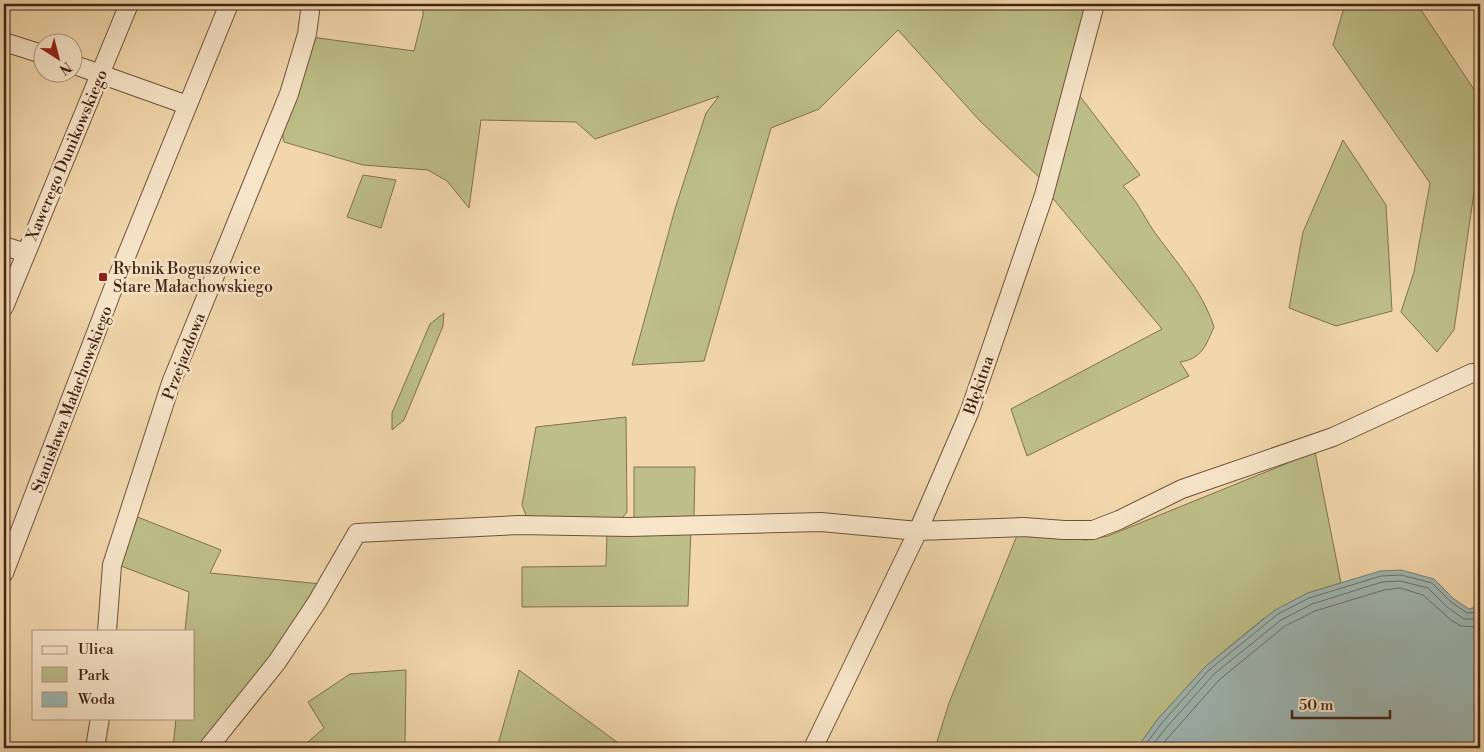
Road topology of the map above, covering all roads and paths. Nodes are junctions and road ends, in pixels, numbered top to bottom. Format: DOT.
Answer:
graph roads {
  1 [pos="129,4"];
  2 [pos="229,4"];
  3 [pos="311,4"];
  4 [pos="1095,4"];
  5 [pos="4,42"];
  6 [pos="32,51"];
  7 [pos="82,68"];
  8 [pos="100,74"];
  9 [pos="187,105"];
  10 [pos="4,246"];
  11 [pos="26,253"];
  12 [pos="4,307"];
  13 [pos="1472,373"];
  14 [pos="918,531"];
  15 [pos="4,572"];
  16 [pos="107,630"];
  17 [pos="100,720"];
  18 [pos="95,748"];
  19 [pos="208,748"];
  20 [pos="813,748"];
  1 -- 8 [label="street, Xawerego Dunikowskiego"];
  2 -- 9 [label="street, Stanisława Małachowskiego"];
  3 -- 16 [label="street, Przejazdowa"];
  4 -- 14 [label="street, Błękitna"];
  5 -- 6 [label="street"];
  7 -- 8 [label="street"];
  8 -- 9 [label="street"];
  8 -- 11 [label="street, Xawerego Dunikowskiego"];
  9 -- 15 [label="street, Stanisława Małachowskiego"];
  10 -- 11 [label="street"];
  11 -- 12 [label="street, Xawerego Dunikowskiego"];
  13 -- 14 [label="street"];
  14 -- 19 [label="street"];
  14 -- 20 [label="street, Błękitna"];
  17 -- 18 [label="street"];
}
